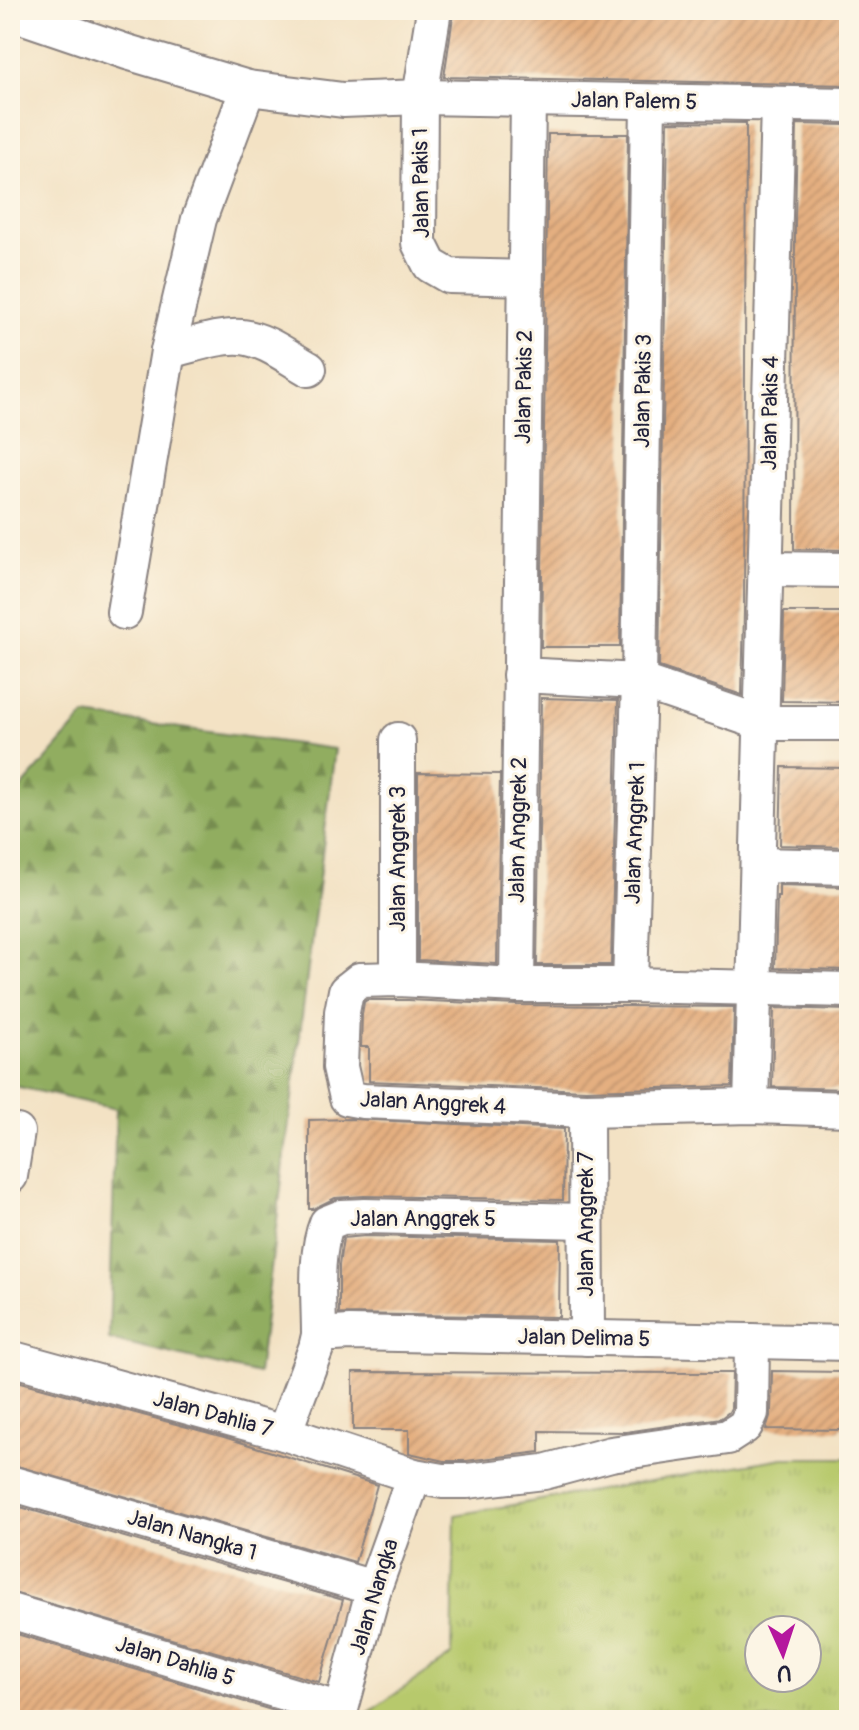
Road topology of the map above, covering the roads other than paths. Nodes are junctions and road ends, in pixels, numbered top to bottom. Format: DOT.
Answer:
graph roads {
  1 [pos="434,10"];
  2 [pos="14,17"];
  3 [pos="248,88"];
  4 [pos="420,97"];
  5 [pos="528,99"];
  6 [pos="648,102"];
  7 [pos="778,104"];
  8 [pos="849,105"];
  9 [pos="525,278"];
  10 [pos="168,351"];
  11 [pos="309,369"];
  12 [pos="766,569"];
  13 [pos="849,570"];
  14 [pos="124,612"];
  15 [pos="520,675"];
  16 [pos="639,681"];
  17 [pos="762,723"];
  18 [pos="849,723"];
  19 [pos="398,740"];
  20 [pos="758,865"];
  21 [pos="849,867"];
  22 [pos="398,979"];
  23 [pos="517,985"];
  24 [pos="630,985"];
  25 [pos="755,988"];
  26 [pos="849,990"];
  27 [pos="751,1106"];
  28 [pos="849,1109"];
  29 [pos="586,1110"];
  30 [pos="17,1132"];
  31 [pos="10,1176"];
  32 [pos="585,1221"];
  33 [pos="319,1335"];
  34 [pos="587,1338"];
  35 [pos="752,1341"];
  36 [pos="849,1343"];
  37 [pos="10,1358"];
  38 [pos="284,1433"];
  39 [pos="414,1476"];
  40 [pos="10,1483"];
  41 [pos="374,1588"];
  42 [pos="10,1611"];
  43 [pos="340,1715"];
  1 -- 4 [label="street, Jalan Pakis 1"];
  2 -- 3 [label="street, Jalan Palem 5"];
  3 -- 4 [label="street, Jalan Palem 5"];
  3 -- 10 [label="street"];
  4 -- 5 [label="street, Jalan Palem 5"];
  4 -- 9 [label="street, Jalan Pakis 1"];
  5 -- 6 [label="street, Jalan Palem 5"];
  5 -- 9 [label="street, Jalan Pakis 2"];
  6 -- 7 [label="street, Jalan Palem 5"];
  6 -- 16 [label="street, Jalan Pakis 3"];
  7 -- 8 [label="street, Jalan Palem 5"];
  7 -- 12 [label="street, Jalan Pakis 4"];
  9 -- 15 [label="street, Jalan Pakis 2"];
  10 -- 11 [label="street"];
  10 -- 14 [label="street"];
  12 -- 13 [label="street"];
  12 -- 17 [label="street, Jalan Pakis 4"];
  15 -- 16 [label="street"];
  15 -- 23 [label="street, Jalan Anggrek 2"];
  16 -- 17 [label="street"];
  16 -- 24 [label="street, Jalan Anggrek 1"];
  17 -- 18 [label="street"];
  17 -- 20 [label="street, Jalan Pakis 4"];
  19 -- 22 [label="street, Jalan Anggrek 3"];
  20 -- 21 [label="street"];
  20 -- 25 [label="street, Jalan Pakis 4"];
  22 -- 23 [label="street, Jalan Anggrek 4"];
  22 -- 29 [label="street, Jalan Anggrek 4"];
  23 -- 24 [label="street, Jalan Anggrek 4"];
  24 -- 25 [label="street, Jalan Anggrek 4"];
  25 -- 26 [label="street, Jalan Anggrek 4"];
  25 -- 27 [label="street, Jalan Pakis 4"];
  27 -- 28 [label="street, Jalan Anggrek 4"];
  27 -- 29 [label="street, Jalan Anggrek 4"];
  29 -- 32 [label="street, Jalan Anggrek 7"];
  30 -- 31 [label="street"];
  32 -- 33 [label="street, Jalan Anggrek 5"];
  32 -- 34 [label="street, Jalan Anggrek 7"];
  33 -- 34 [label="street, Jalan Delima 5"];
  33 -- 38 [label="street"];
  34 -- 35 [label="street, Jalan Delima 5"];
  35 -- 36 [label="street, Jalan Delima 5"];
  35 -- 39 [label="street, Jalan Dahlia 7"];
  37 -- 38 [label="street, Jalan Dahlia 7"];
  38 -- 39 [label="street, Jalan Dahlia 7"];
  39 -- 41 [label="street, Jalan Nangka"];
  40 -- 41 [label="street, Jalan Nangka 1"];
  41 -- 43 [label="street, Jalan Nangka"];
  42 -- 43 [label="street, Jalan Dahlia 5"];
}
